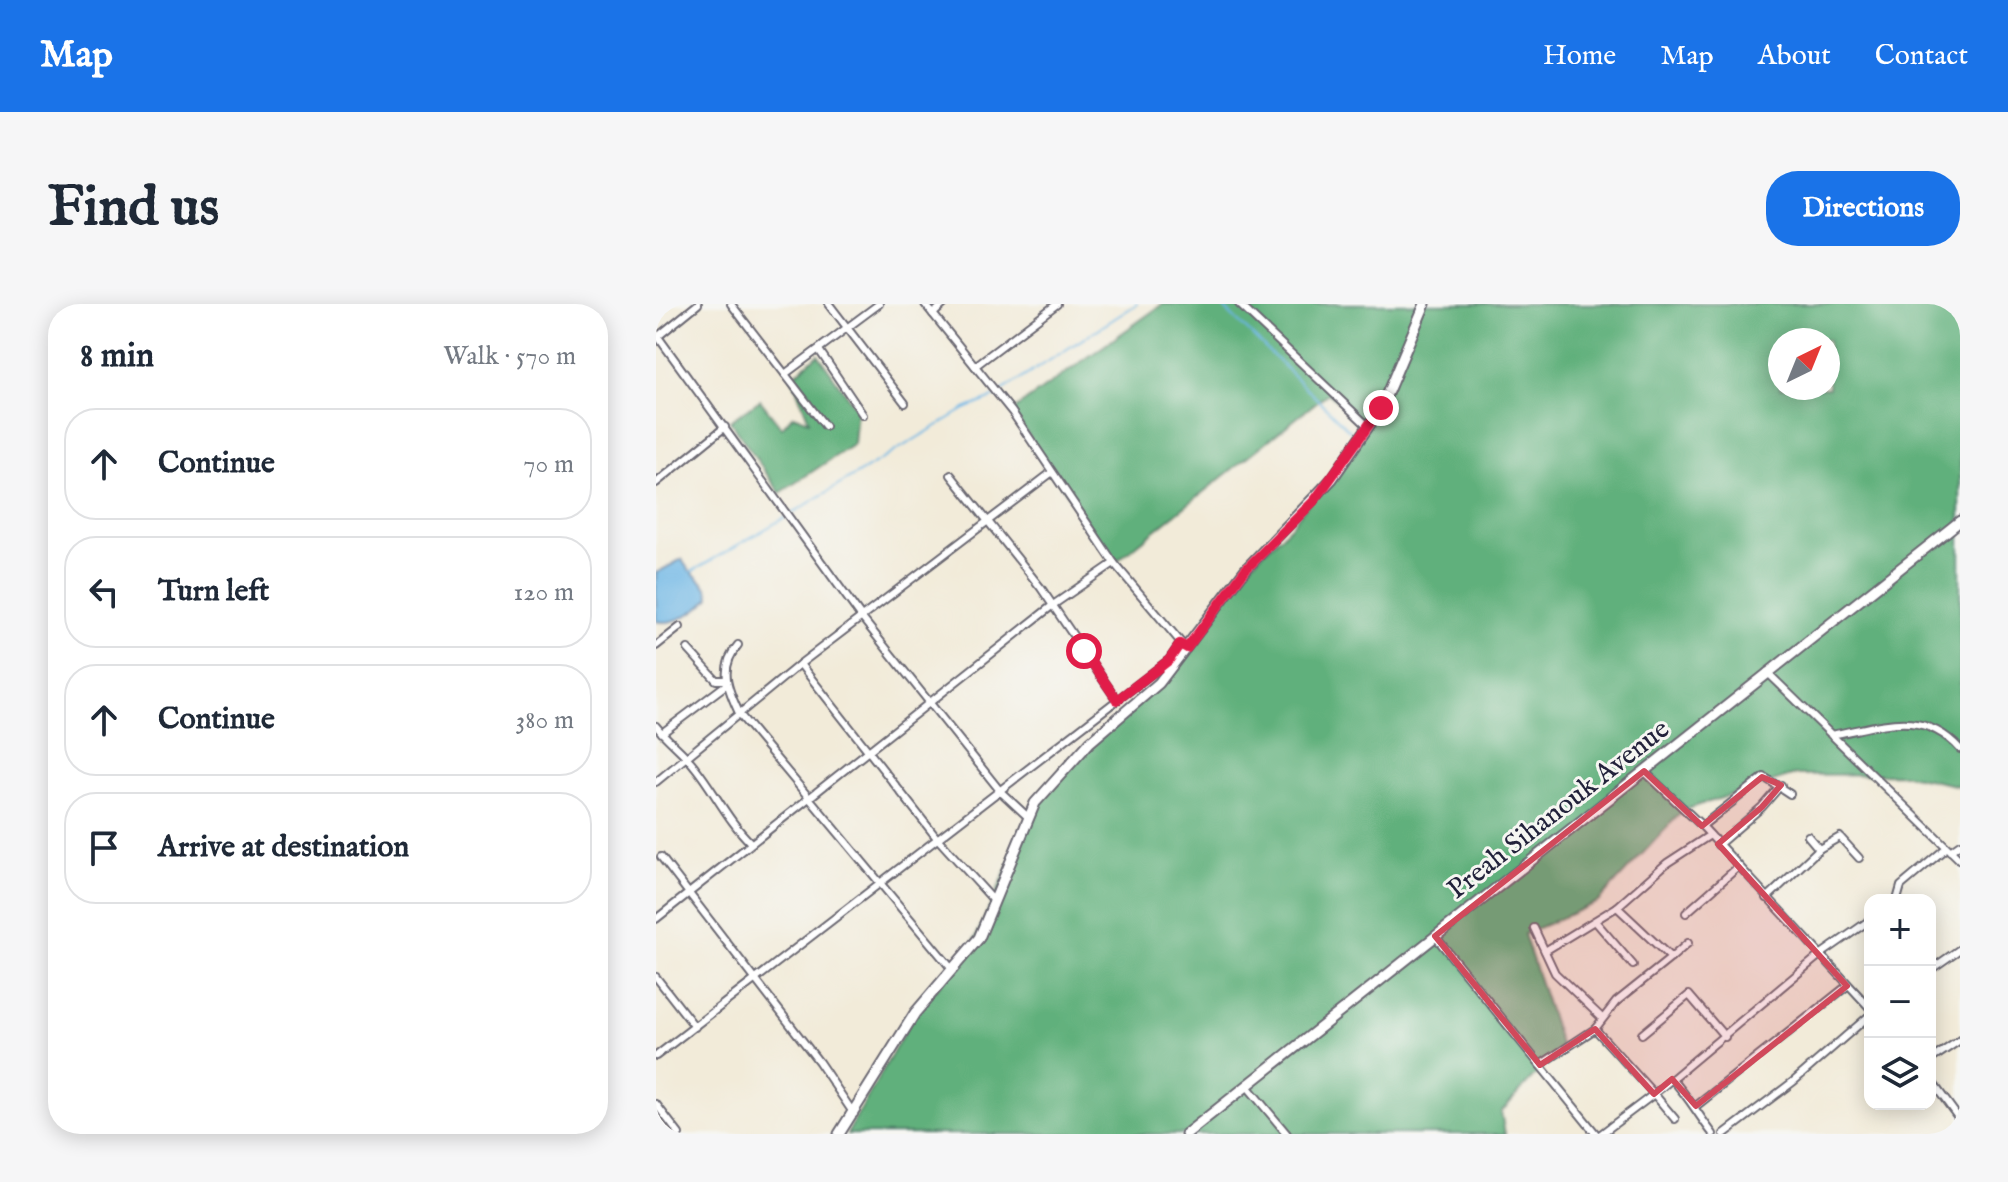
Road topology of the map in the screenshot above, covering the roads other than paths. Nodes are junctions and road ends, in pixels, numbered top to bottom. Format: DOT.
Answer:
graph roads {
  1 [pos="698,304"];
  2 [pos="731,304"];
  3 [pos="829,304"];
  4 [pos="879,304"];
  5 [pos="925,304"];
  6 [pos="944,304"];
  7 [pos="1057,304"];
  8 [pos="1239,304"];
  9 [pos="1425,304"];
  10 [pos="933,314"];
  11 [pos="847,328"];
  12 [pos="657,336"];
  13 [pos="819,350"];
  14 [pos="975,366"];
  15 [pos="785,374"];
  16 [pos="905,403"];
  17 [pos="863,415"];
  18 [pos="825,426"];
  19 [pos="725,427"];
  20 [pos="1369,427"];
  21 [pos="1051,473"];
  22 [pos="951,475"];
  23 [pos="656,483"];
  24 [pos="987,521"];
  25 [pos="1960,521"];
  26 [pos="1114,563"];
  27 [pos="1053,605"];
  28 [pos="862,618"];
  29 [pos="680,627"];
  30 [pos="738,645"];
  31 [pos="656,646"];
  32 [pos="1183,646"];
  33 [pos="688,649"];
  34 [pos="800,664"];
  35 [pos="1767,672"];
  36 [pos="726,682"];
  37 [pos="1117,700"];
  38 [pos="929,702"];
  39 [pos="1110,706"];
  40 [pos="740,715"];
  41 [pos="1118,718"];
  42 [pos="656,726"];
  43 [pos="662,733"];
  44 [pos="1831,735"];
  45 [pos="869,749"];
  46 [pos="1960,749"];
  47 [pos="687,757"];
  48 [pos="1644,771"];
  49 [pos="656,782"];
  50 [pos="1781,785"];
  51 [pos="1001,792"];
  52 [pos="1790,794"];
  53 [pos="808,801"];
  54 [pos="1028,817"];
  55 [pos="1702,826"];
  56 [pos="1710,835"];
  57 [pos="1808,836"];
  58 [pos="936,837"];
  59 [pos="751,843"];
  60 [pos="1960,844"];
  61 [pos="1718,845"];
  62 [pos="1819,849"];
  63 [pos="1948,850"];
  64 [pos="661,857"];
  65 [pos="1859,858"];
  66 [pos="1960,860"];
  67 [pos="1738,867"];
  68 [pos="878,884"];
  69 [pos="688,892"];
  70 [pos="1899,894"];
  71 [pos="1767,898"];
  72 [pos="995,902"];
  73 [pos="1617,907"];
  74 [pos="1686,913"];
  75 [pos="656,919"];
  76 [pos="1595,921"];
  77 [pos="1864,924"];
  78 [pos="1534,928"];
  79 [pos="1435,936"];
  80 [pos="1688,943"];
  81 [pos="1960,949"];
  82 [pos="1545,951"];
  83 [pos="1820,955"];
  84 [pos="1671,958"];
  85 [pos="1633,965"];
  86 [pos="1936,966"];
  87 [pos="951,968"];
  88 [pos="656,977"];
  89 [pos="755,980"];
  90 [pos="1847,986"];
  91 [pos="1864,1002"];
  92 [pos="1602,1018"];
  93 [pos="1864,1020"];
  94 [pos="695,1027"];
  95 [pos="1595,1029"];
  96 [pos="1642,1034"];
  97 [pos="1725,1037"];
  98 [pos="1960,1040"];
  99 [pos="656,1056"];
  100 [pos="1936,1056"];
  101 [pos="1540,1065"];
  102 [pos="1672,1079"];
  103 [pos="1247,1086"];
  104 [pos="1936,1087"];
  105 [pos="1654,1094"];
  106 [pos="656,1104"];
  107 [pos="1696,1106"];
  108 [pos="854,1114"];
  109 [pos="1675,1119"];
  110 [pos="1960,1120"];
  111 [pos="679,1134"];
  112 [pos="839,1134"];
  113 [pos="1186,1134"];
  114 [pos="1287,1134"];
  115 [pos="1598,1134"];
  116 [pos="1713,1134"];
  117 [pos="1724,1134"];
  1 -- 12 [label="street"];
  2 -- 15 [label="street"];
  3 -- 11 [label="street"];
  4 -- 11 [label="street"];
  5 -- 10 [label="street"];
  6 -- 10 [label="street"];
  7 -- 14 [label="street"];
  8 -- 20 [label="street"];
  9 -- 20 [label="main road"];
  10 -- 14 [label="street"];
  11 -- 13 [label="street"];
  11 -- 16 [label="street"];
  12 -- 19 [label="street"];
  13 -- 15 [label="street"];
  13 -- 17 [label="street"];
  14 -- 21 [label="street"];
  15 -- 18 [label="street"];
  19 -- 23 [label="street"];
  19 -- 28 [label="street"];
  20 -- 32 [label="main road"];
  21 -- 24 [label="street"];
  21 -- 26 [label="street"];
  22 -- 24 [label="street"];
  24 -- 27 [label="street"];
  24 -- 28 [label="street"];
  25 -- 35 [label="main road, Preah Sihanouk Avenue"];
  26 -- 27 [label="street"];
  26 -- 32 [label="street"];
  27 -- 37 [label="street"];
  27 -- 38 [label="street"];
  28 -- 34 [label="street"];
  28 -- 38 [label="street"];
  29 -- 31 [label="street"];
  30 -- 36 [label="street"];
  32 -- 37 [label="street"];
  32 -- 41 [label="main road"];
  33 -- 36 [label="street"];
  34 -- 40 [label="street"];
  34 -- 45 [label="street"];
  35 -- 44 [label="street"];
  35 -- 48 [label="main road, Preah Sihanouk Avenue"];
  36 -- 40 [label="street"];
  36 -- 43 [label="street"];
  37 -- 39 [label="street"];
  38 -- 45 [label="street"];
  38 -- 51 [label="street"];
  39 -- 41 [label="street"];
  39 -- 51 [label="street"];
  40 -- 47 [label="street"];
  40 -- 53 [label="street"];
  41 -- 54 [label="main road"];
  42 -- 43 [label="street"];
  43 -- 47 [label="street"];
  44 -- 46 [label="street"];
  44 -- 63 [label="street"];
  45 -- 53 [label="street"];
  45 -- 58 [label="street"];
  47 -- 49 [label="street"];
  47 -- 59 [label="street"];
  48 -- 55 [label="street"];
  48 -- 79 [label="main road, Preah Sihanouk Avenue"];
  50 -- 52 [label="street"];
  50 -- 55 [label="street"];
  50 -- 61 [label="street"];
  51 -- 54 [label="street"];
  51 -- 58 [label="street"];
  53 -- 59 [label="street"];
  53 -- 68 [label="street"];
  54 -- 72 [label="main road"];
  55 -- 56 [label="street"];
  56 -- 61 [label="street"];
  56 -- 73 [label="street"];
  57 -- 62 [label="street"];
  58 -- 68 [label="street"];
  58 -- 72 [label="street"];
  59 -- 69 [label="street"];
  60 -- 63 [label="street"];
  61 -- 67 [label="street"];
  62 -- 65 [label="street"];
  62 -- 71 [label="street"];
  63 -- 66 [label="street"];
  63 -- 70 [label="street"];
  64 -- 69 [label="street"];
  67 -- 71 [label="street"];
  67 -- 74 [label="street"];
  68 -- 87 [label="street"];
  68 -- 89 [label="street"];
  69 -- 75 [label="street"];
  69 -- 89 [label="street"];
  71 -- 83 [label="street"];
  72 -- 87 [label="main road"];
  73 -- 76 [label="street"];
  73 -- 84 [label="street"];
  76 -- 82 [label="street"];
  76 -- 85 [label="street"];
  77 -- 83 [label="street"];
  78 -- 82 [label="street"];
  79 -- 101 [label="street"];
  79 -- 103 [label="main road, Preah Sihanouk Avenue"];
  80 -- 84 [label="street"];
  81 -- 86 [label="street"];
  82 -- 92 [label="street"];
  83 -- 90 [label="street"];
  83 -- 97 [label="street"];
  84 -- 92 [label="street"];
  87 -- 108 [label="main road"];
  88 -- 94 [label="street"];
  89 -- 94 [label="street"];
  89 -- 108 [label="street"];
  90 -- 91 [label="street"];
  90 -- 107 [label="street"];
  92 -- 95 [label="street"];
  93 -- 117 [label="street"];
  94 -- 99 [label="street"];
  95 -- 101 [label="street"];
  95 -- 105 [label="street"];
  96 -- 97 [label="street"];
  97 -- 102 [label="street"];
  98 -- 100 [label="street"];
  101 -- 115 [label="street"];
  102 -- 105 [label="street"];
  102 -- 107 [label="street"];
  103 -- 113 [label="main road, Preah Sihanouk Avenue"];
  103 -- 114 [label="street"];
  104 -- 110 [label="street"];
  105 -- 109 [label="street"];
  105 -- 115 [label="street"];
  106 -- 111 [label="street"];
  107 -- 116 [label="street"];
  108 -- 112 [label="main road"];
}
